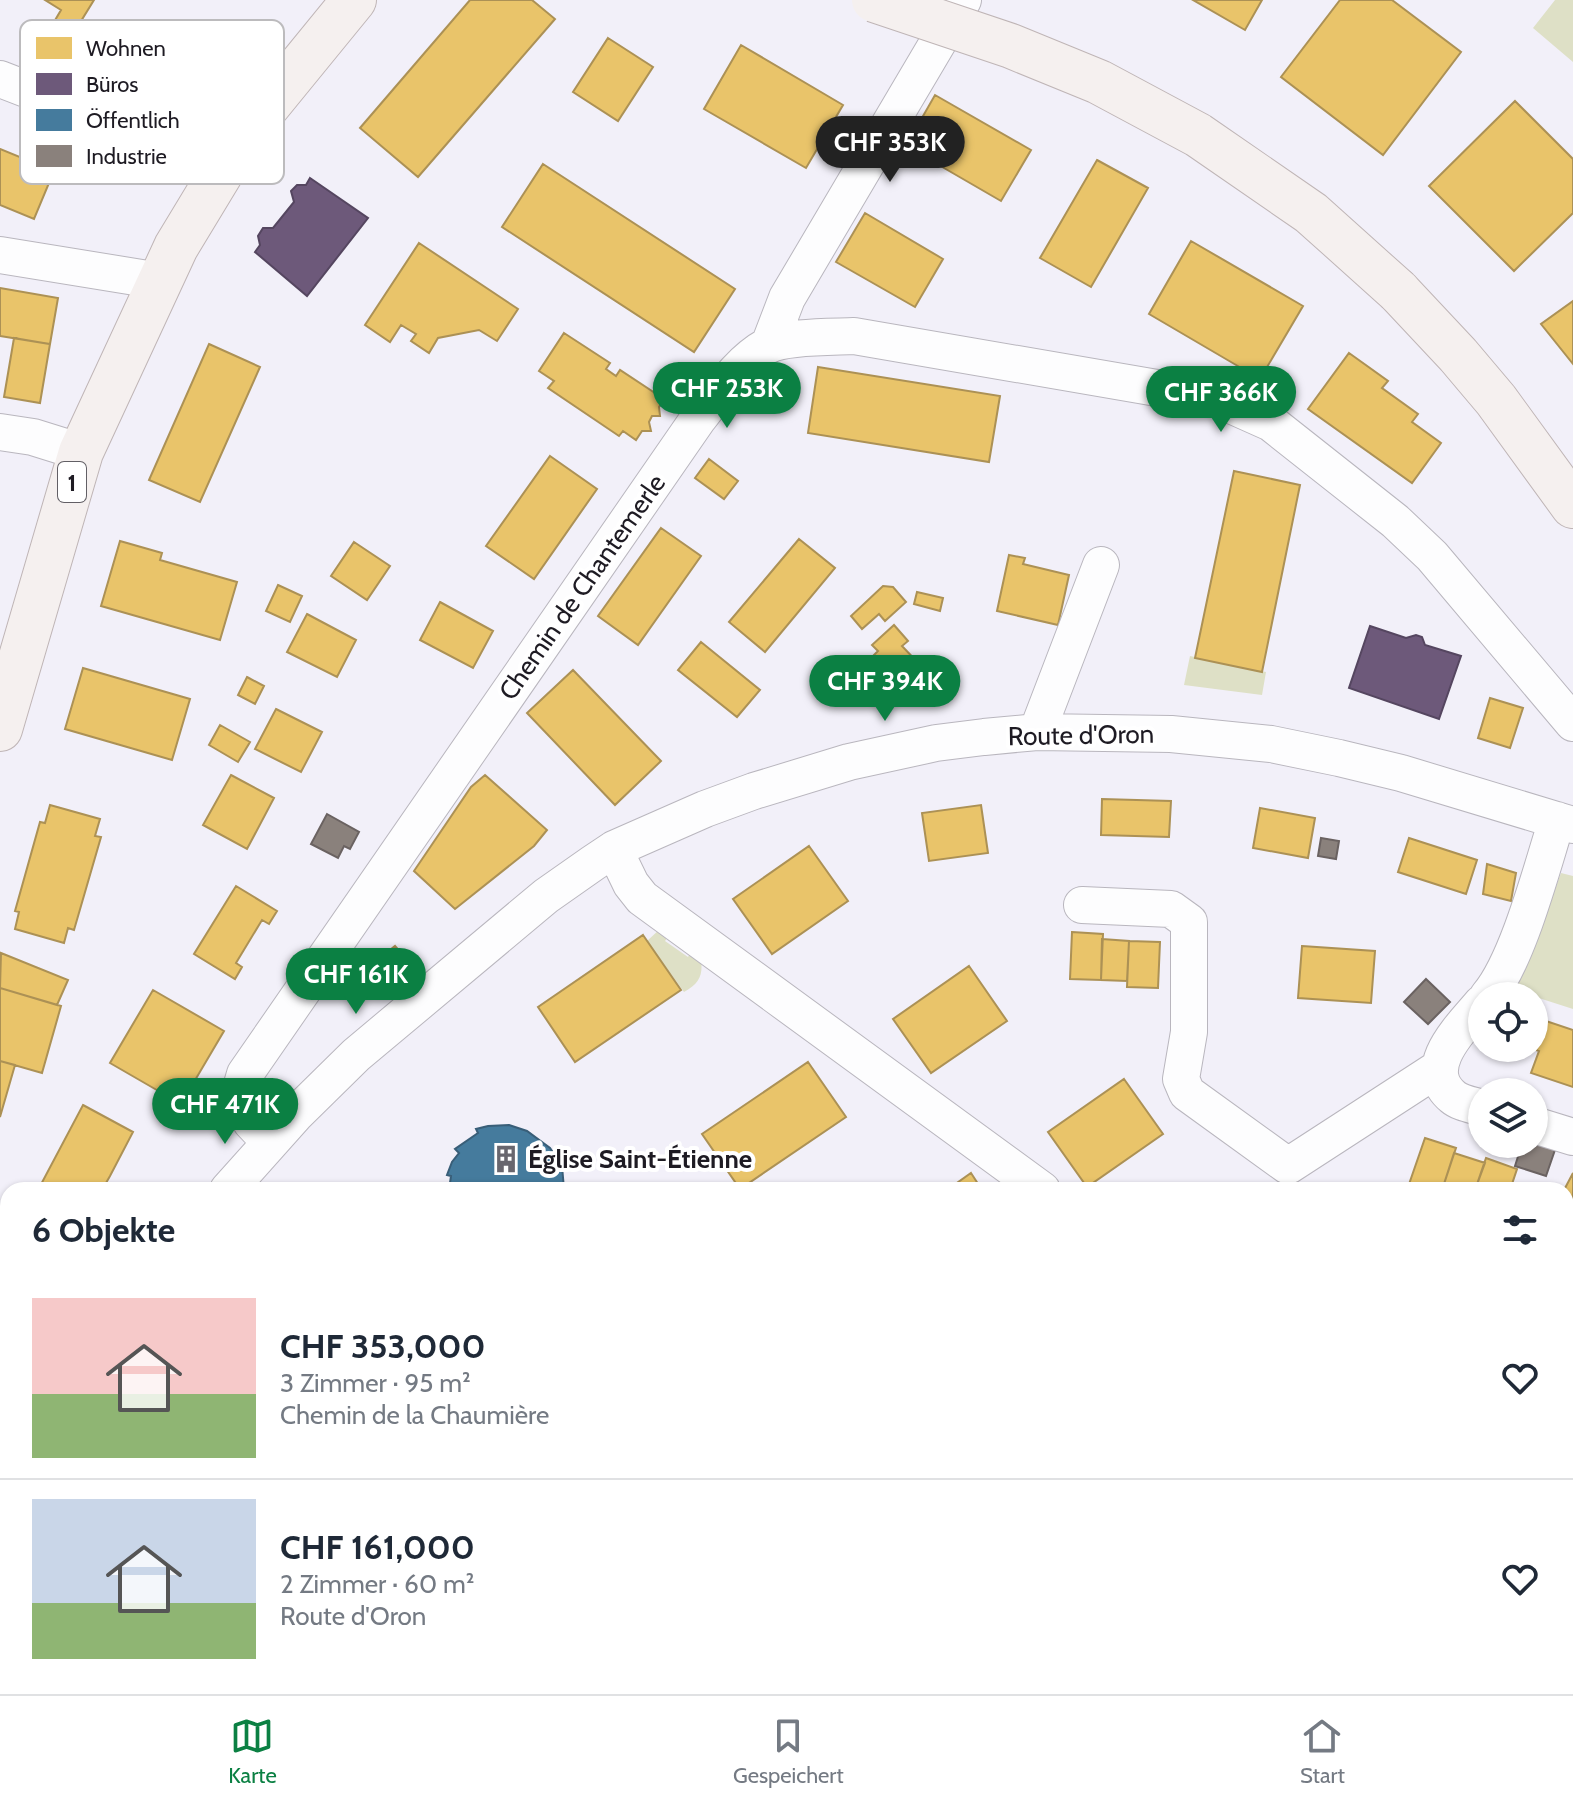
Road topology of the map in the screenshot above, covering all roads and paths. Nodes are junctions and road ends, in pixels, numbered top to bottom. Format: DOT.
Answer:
graph roads {
  1 [pos="354,0"];
  2 [pos="874,0"];
  3 [pos="963,0"];
  4 [pos="0,79"];
  5 [pos="284,86"];
  6 [pos="20,87"];
  7 [pos="214,184"];
  8 [pos="0,255"];
  9 [pos="160,281"];
  10 [pos="769,345"];
  11 [pos="0,432"];
  12 [pos="81,452"];
  13 [pos="1573,506"];
  14 [pos="1101,565"];
  15 [pos="1573,723"];
  16 [pos="0,729"];
  17 [pos="1037,732"];
  18 [pos="1565,822"];
  19 [pos="614,849"];
  20 [pos="1082,905"];
  21 [pos="1499,982"];
  22 [pos="1468,1020"];
  23 [pos="1439,1068"];
  24 [pos="1468,1103"];
  25 [pos="1548,1129"];
  26 [pos="1573,1137"];
  27 [pos="270,1142"];
  28 [pos="235,1182"];
  29 [pos="1031,1182"];
  1 -- 5 [label="main road, 1"];
  2 -- 13 [label="main road, bridge"];
  3 -- 10 [label="street"];
  4 -- 6 [label="street"];
  7 -- 9 [label="main road, 1"];
  8 -- 9 [label="street"];
  9 -- 12 [label="main road, 1"];
  10 -- 15 [label="street, Chemin de Chantemerle"];
  10 -- 27 [label="street, Chemin de Chantemerle"];
  11 -- 12 [label="street"];
  12 -- 16 [label="main road, 1"];
  14 -- 17 [label="street"];
  17 -- 18 [label="street, Route d'Oron"];
  17 -- 19 [label="street, Route d'Oron"];
  18 -- 21 [label="street, Route d'Oron"];
  19 -- 27 [label="street, Route d'Oron"];
  19 -- 29 [label="street"];
  20 -- 23 [label="street"];
  22 -- 23 [label="street"];
  23 -- 24 [label="street"];
  25 -- 26 [label="street"];
  27 -- 28 [label="street, Route d'Oron"];
}
